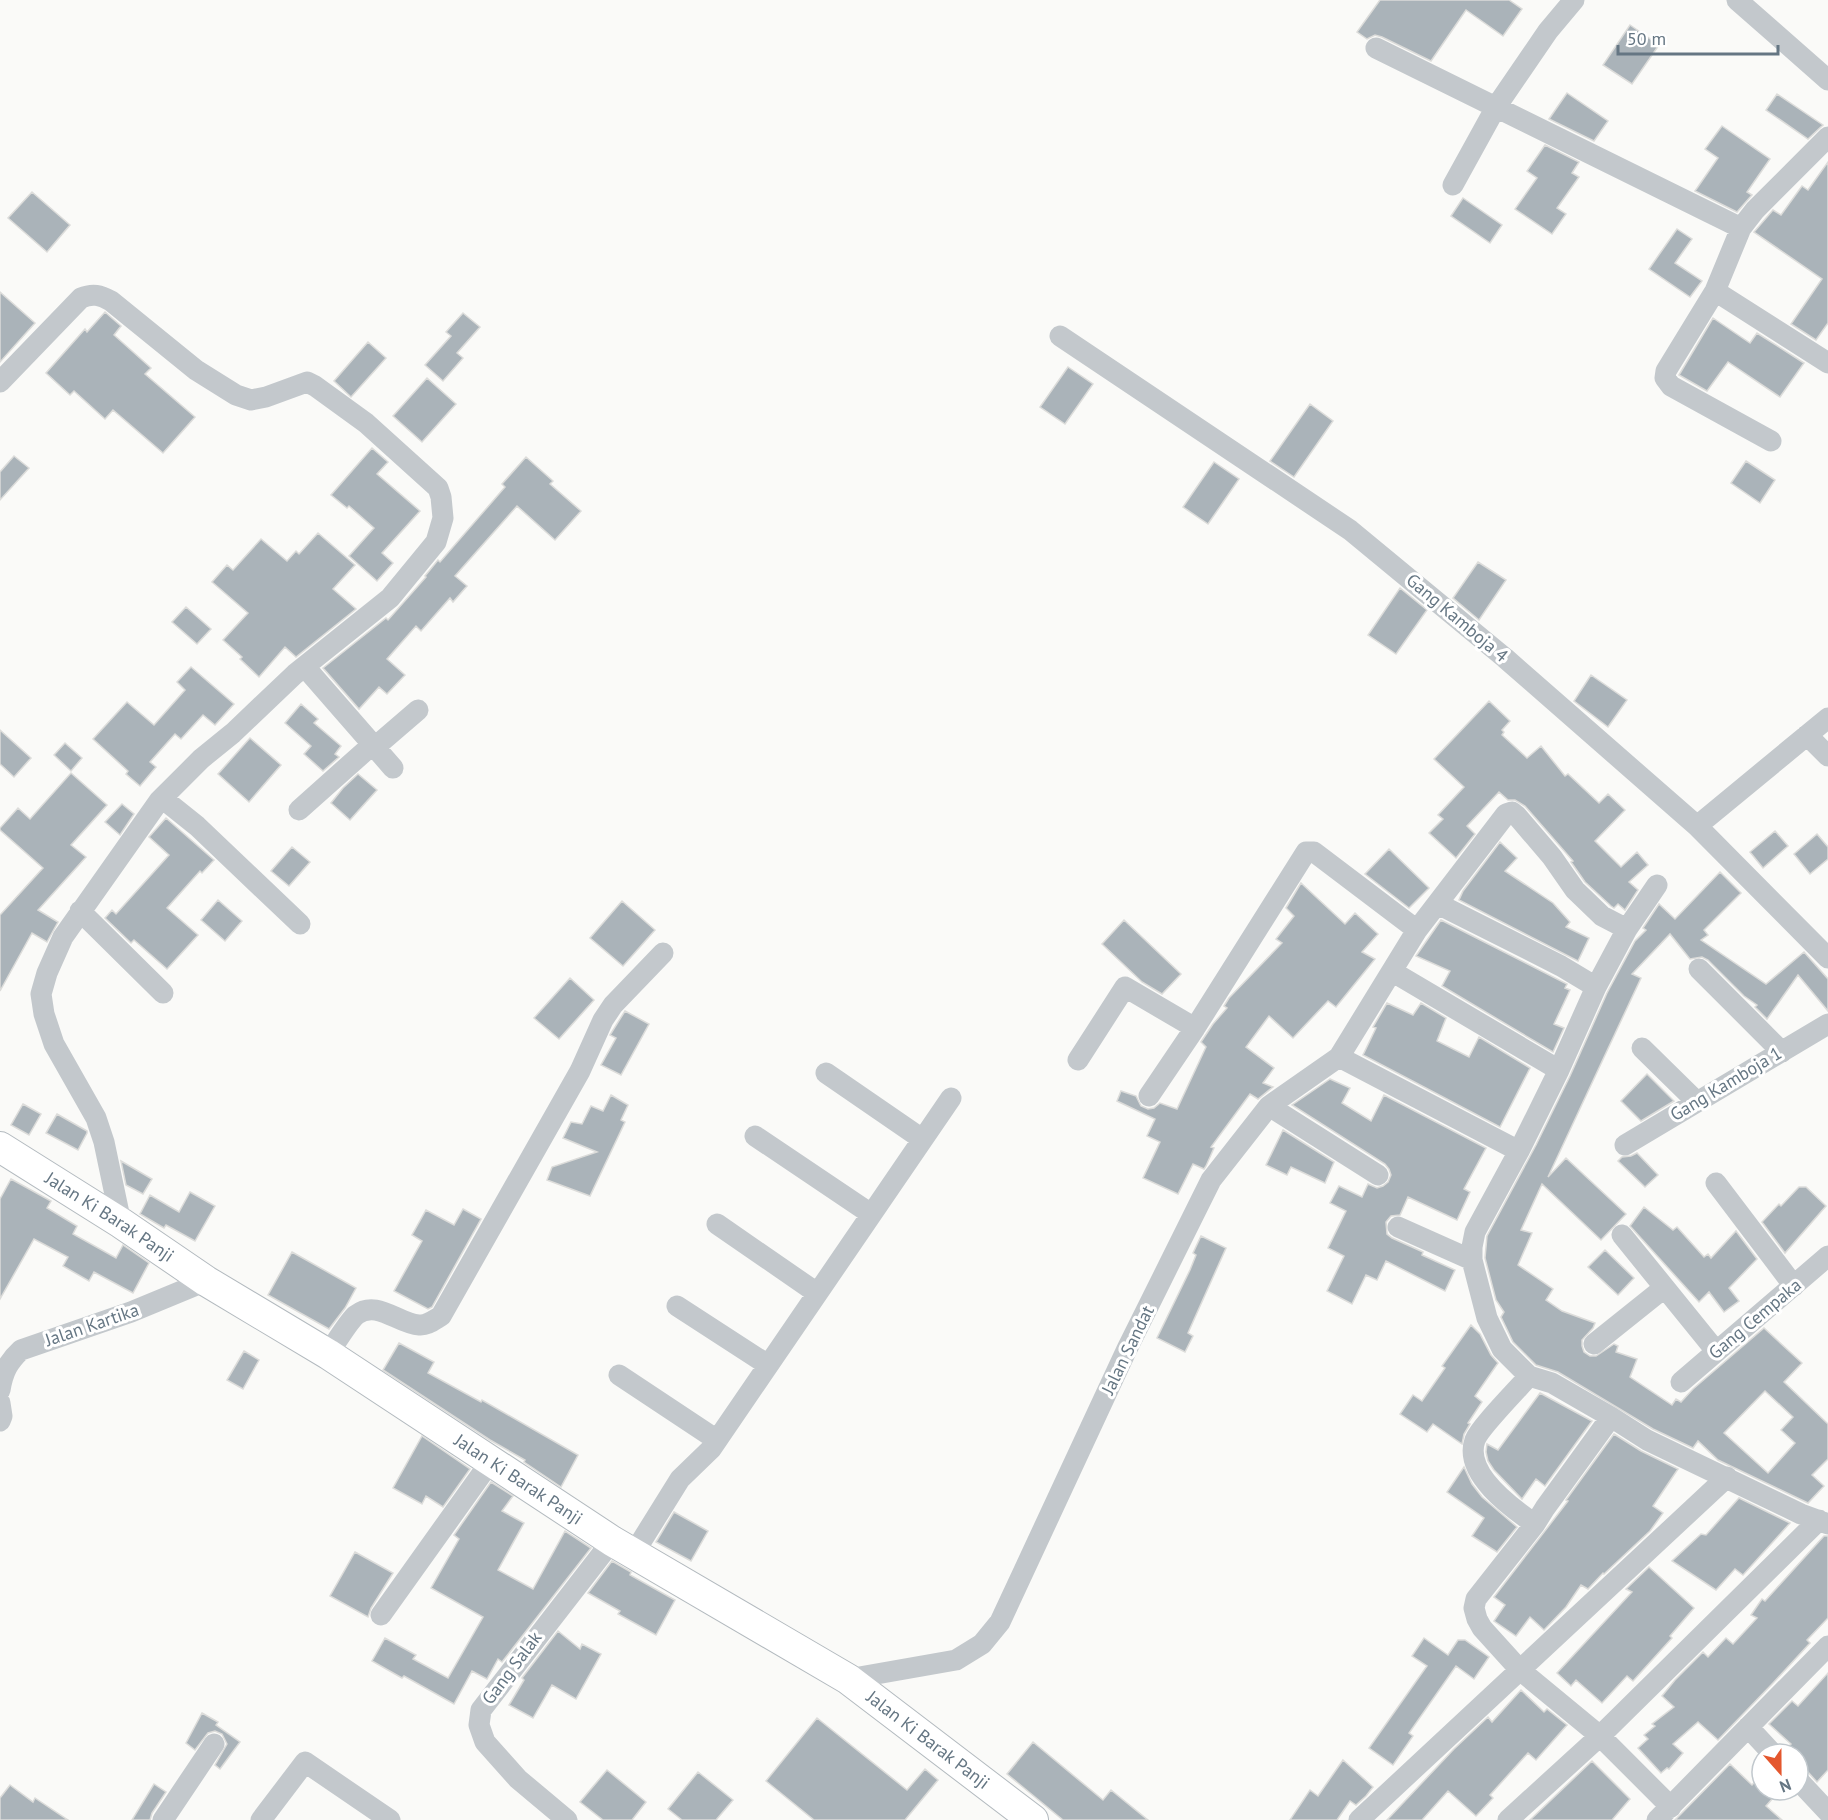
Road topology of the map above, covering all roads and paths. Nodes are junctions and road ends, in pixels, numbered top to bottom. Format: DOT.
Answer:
graph roads {
  1 [pos="1574,0"];
  2 [pos="1737,0"];
  3 [pos="1376,48"];
  4 [pos="1828,80"];
  5 [pos="1496,107"];
  6 [pos="1828,137"];
  7 [pos="1453,185"];
  8 [pos="1741,228"];
  9 [pos="1715,291"];
  10 [pos="1060,336"];
  11 [pos="1828,363"];
  12 [pos="0,382"];
  13 [pos="1771,441"];
  14 [pos="305,667"];
  15 [pos="418,710"];
  16 [pos="1828,718"];
  17 [pos="1807,735"];
  18 [pos="374,746"];
  19 [pos="1828,756"];
  20 [pos="393,768"];
  21 [pos="162,798"];
  22 [pos="299,810"];
  23 [pos="1697,826"];
  24 [pos="1656,885"];
  25 [pos="1438,904"];
  26 [pos="80,911"];
  27 [pos="300,924"];
  28 [pos="1627,929"];
  29 [pos="1418,930"];
  30 [pos="663,953"];
  31 [pos="1828,958"];
  32 [pos="1700,969"];
  33 [pos="1393,972"];
  34 [pos="1596,987"];
  35 [pos="163,993"];
  36 [pos="1828,1024"];
  37 [pos="1195,1028"];
  38 [pos="1642,1048"];
  39 [pos="1782,1052"];
  40 [pos="1339,1057"];
  41 [pos="1078,1060"];
  42 [pos="1559,1070"];
  43 [pos="826,1073"];
  44 [pos="1149,1096"];
  45 [pos="951,1098"];
  46 [pos="1697,1102"];
  47 [pos="1269,1106"];
  48 [pos="755,1136"];
  49 [pos="922,1139"];
  50 [pos="1625,1145"];
  51 [pos="0,1147"];
  52 [pos="1520,1151"];
  53 [pos="1378,1175"];
  54 [pos="1716,1183"];
  55 [pos="871,1214"];
  56 [pos="121,1222"];
  57 [pos="717,1224"];
  58 [pos="1398,1227"];
  59 [pos="1622,1235"];
  60 [pos="1828,1256"];
  61 [pos="1472,1260"];
  62 [pos="206,1281"];
  63 [pos="1794,1286"];
  64 [pos="1665,1288"];
  65 [pos="817,1293"];
  66 [pos="677,1306"];
  67 [pos="1594,1344"];
  68 [pos="1716,1351"];
  69 [pos="328,1354"];
  70 [pos="768,1365"];
  71 [pos="619,1375"];
  72 [pos="1529,1376"];
  73 [pos="1681,1382"];
  74 [pos="0,1389"];
  75 [pos="0,1403"];
  76 [pos="1611,1417"];
  77 [pos="0,1421"];
  78 [pos="717,1440"];
  79 [pos="491,1461"];
  80 [pos="1727,1477"];
  81 [pos="1824,1522"];
  82 [pos="1536,1524"];
  83 [pos="623,1547"];
  84 [pos="381,1615"];
  85 [pos="1828,1646"];
  86 [pos="1520,1670"];
  87 [pos="848,1679"];
  88 [pos="1748,1727"];
  89 [pos="1600,1736"];
  90 [pos="1762,1742"];
  91 [pos="214,1744"];
  92 [pos="1810,1796"];
  93 [pos="1822,1811"];
  94 [pos="1664,1814"];
  95 [pos="388,1819"];
  96 [pos="564,1819"];
  97 [pos="163,1820"];
  98 [pos="261,1820"];
  99 [pos="1033,1820"];
  100 [pos="1359,1820"];
  101 [pos="1508,1820"];
  1 -- 5 [label="street"];
  2 -- 4 [label="street"];
  3 -- 5 [label="street"];
  5 -- 7 [label="street"];
  5 -- 8 [label="street"];
  6 -- 8 [label="street"];
  8 -- 9 [label="street"];
  9 -- 11 [label="street"];
  9 -- 13 [label="street"];
  10 -- 23 [label="street, Gang Kamboja 4"];
  12 -- 14 [label="street"];
  14 -- 18 [label="street"];
  14 -- 21 [label="street"];
  15 -- 18 [label="street"];
  16 -- 17 [label="street"];
  17 -- 19 [label="street"];
  17 -- 23 [label="street"];
  18 -- 20 [label="street"];
  18 -- 22 [label="street"];
  21 -- 26 [label="street"];
  21 -- 27 [label="street"];
  23 -- 31 [label="street, Gang Kamboja 4"];
  24 -- 28 [label="street"];
  25 -- 28 [label="street, Jalan Sandat"];
  25 -- 29 [label="street, Jalan Sandat"];
  25 -- 34 [label="street"];
  26 -- 35 [label="street"];
  26 -- 56 [label="street"];
  28 -- 34 [label="street"];
  29 -- 33 [label="street, Jalan Sandat"];
  29 -- 37 [label="street"];
  30 -- 69 [label="street"];
  32 -- 39 [label="street"];
  33 -- 40 [label="street, Jalan Sandat"];
  33 -- 42 [label="street"];
  34 -- 42 [label="street"];
  36 -- 39 [label="street, Gang Kamboja 1"];
  37 -- 41 [label="street"];
  37 -- 44 [label="street"];
  38 -- 46 [label="street"];
  39 -- 46 [label="street, Gang Kamboja 1"];
  40 -- 47 [label="street, Jalan Sandat"];
  40 -- 52 [label="street"];
  42 -- 52 [label="street"];
  43 -- 49 [label="street"];
  45 -- 49 [label="street, Gang Salak"];
  46 -- 50 [label="street, Gang Kamboja 1"];
  47 -- 53 [label="street"];
  47 -- 87 [label="street, Jalan Sandat"];
  48 -- 55 [label="street"];
  49 -- 55 [label="street, Gang Salak"];
  51 -- 56 [label="street, Jalan Ki Barak Panji"];
  52 -- 61 [label="street"];
  54 -- 63 [label="street"];
  55 -- 65 [label="street, Gang Salak"];
  56 -- 62 [label="street, Jalan Ki Barak Panji"];
  57 -- 65 [label="street"];
  58 -- 61 [label="street"];
  59 -- 64 [label="street"];
  60 -- 63 [label="street, Gang Cempaka"];
  61 -- 72 [label="street"];
  62 -- 69 [label="street, Jalan Ki Barak Panji"];
  62 -- 74 [label="street, Jalan Kartika"];
  63 -- 68 [label="street, Gang Cempaka"];
  64 -- 67 [label="street"];
  64 -- 68 [label="street"];
  65 -- 70 [label="street, Gang Salak"];
  66 -- 70 [label="street"];
  68 -- 73 [label="street, Gang Cempaka"];
  69 -- 79 [label="street, Jalan Ki Barak Panji"];
  70 -- 78 [label="street, Gang Salak"];
  71 -- 78 [label="street"];
  72 -- 76 [label="street"];
  72 -- 82 [label="street"];
  75 -- 77 [label="street"];
  76 -- 80 [label="street"];
  76 -- 82 [label="street"];
  78 -- 83 [label="street, Gang Salak"];
  79 -- 83 [label="street, Jalan Ki Barak Panji"];
  79 -- 84 [label="street"];
  80 -- 81 [label="street"];
  80 -- 86 [label="street"];
  81 -- 89 [label="street"];
  82 -- 86 [label="street"];
  83 -- 87 [label="street, Jalan Ki Barak Panji"];
  83 -- 96 [label="street, Gang Salak"];
  85 -- 88 [label="street"];
  86 -- 89 [label="street"];
  86 -- 100 [label="street"];
  87 -- 99 [label="street, Jalan Ki Barak Panji"];
  88 -- 90 [label="street"];
  88 -- 94 [label="street"];
  89 -- 94 [label="street"];
  89 -- 101 [label="street"];
  91 -- 97 [label="street"];
  92 -- 93 [label="street"];
  95 -- 98 [label="street"];
}
